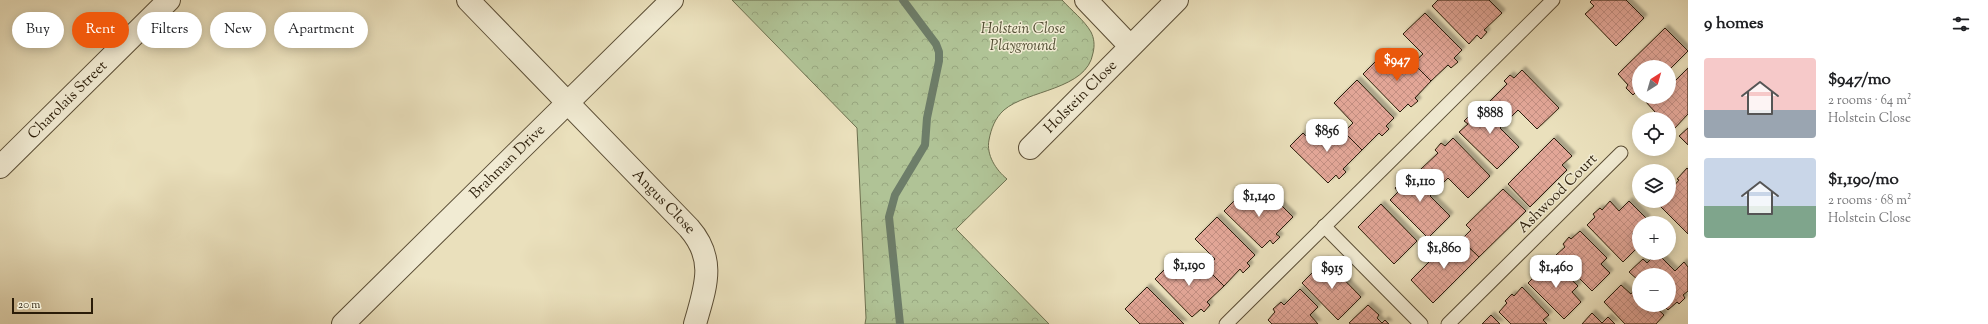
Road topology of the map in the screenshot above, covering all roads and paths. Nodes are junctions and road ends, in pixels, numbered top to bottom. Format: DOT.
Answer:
graph roads {
  1 [pos="169,0"];
  2 [pos="468,0"];
  3 [pos="672,0"];
  4 [pos="1086,0"];
  5 [pos="1177,0"];
  6 [pos="1553,0"];
  7 [pos="1130,46"];
  8 [pos="567,103"];
  9 [pos="1030,148"];
  10 [pos="1621,153"];
  11 [pos="0,167"];
  12 [pos="1324,226"];
  13 [pos="343,324"];
  14 [pos="695,324"];
  15 [pos="1226,324"];
  16 [pos="1421,324"];
  17 [pos="1448,324"];
  1 -- 11 [label="street, Charolais Street"];
  2 -- 8 [label="street"];
  3 -- 8 [label="street, Brahman Drive"];
  4 -- 7 [label="street"];
  5 -- 7 [label="street, Holstein Close"];
  6 -- 12 [label="lane"];
  7 -- 9 [label="street, Holstein Close"];
  8 -- 13 [label="street, Brahman Drive"];
  8 -- 14 [label="street, Angus Close"];
  10 -- 17 [label="lane, Ashwood Court"];
  12 -- 15 [label="lane"];
  12 -- 16 [label="lane"];
}
